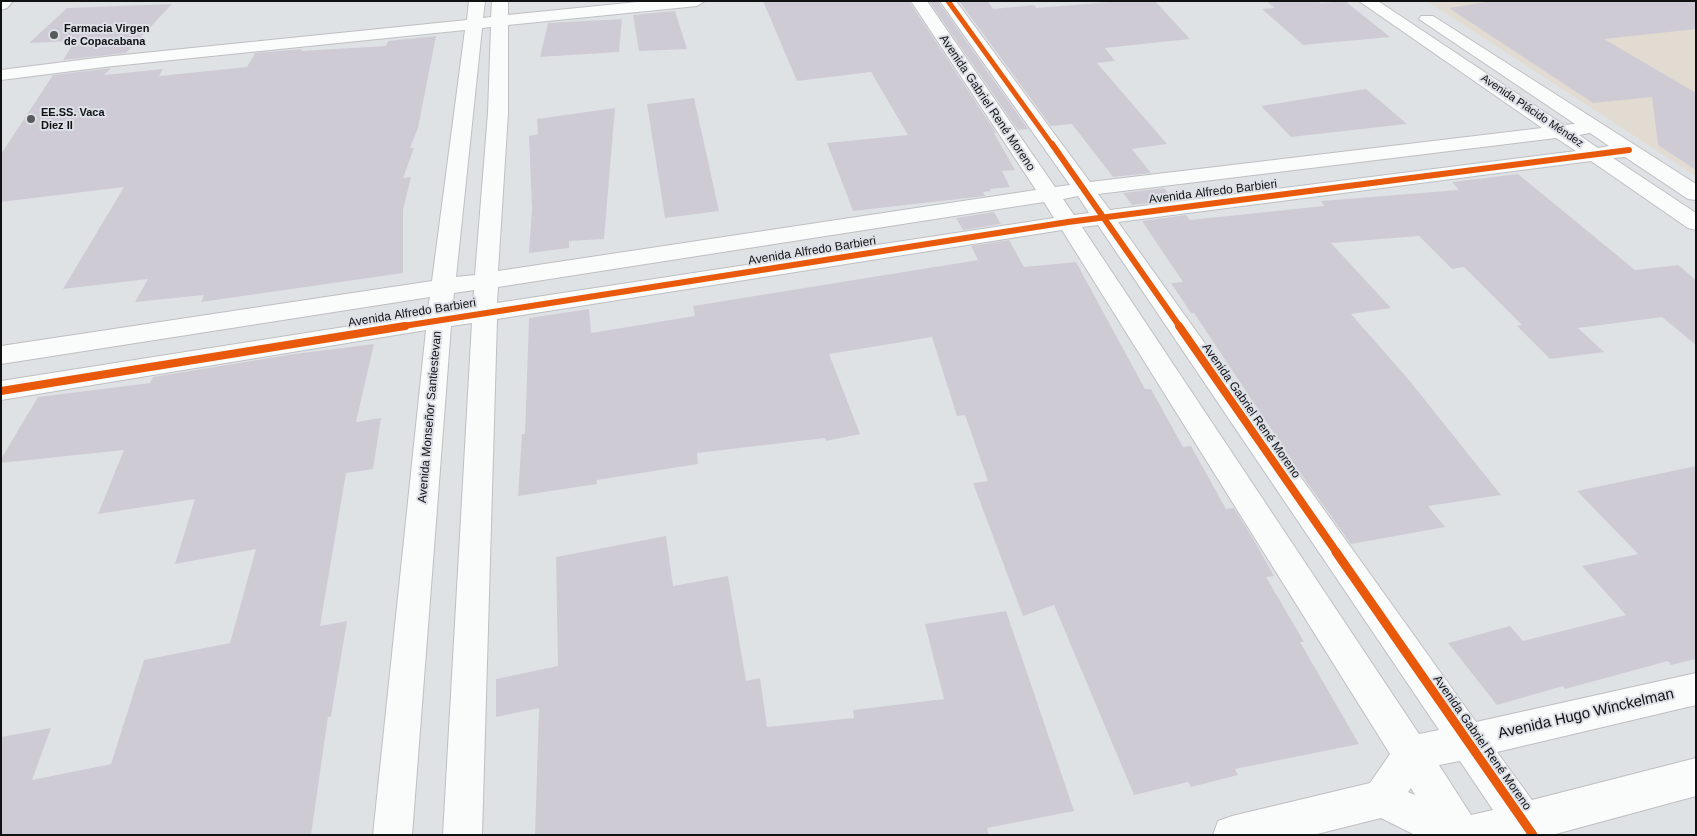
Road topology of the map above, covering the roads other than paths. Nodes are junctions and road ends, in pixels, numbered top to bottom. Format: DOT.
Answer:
graph roads {
  1 [pos="5,1"];
  2 [pos="593,1"];
  3 [pos="697,1"];
  4 [pos="919,1"];
  5 [pos="948,1"];
  6 [pos="1367,1"];
  7 [pos="1,5"];
  8 [pos="1408,6"];
  9 [pos="488,13"];
  10 [pos="1,60"];
  11 [pos="1,75"];
  12 [pos="1596,127"];
  13 [pos="1564,132"];
  14 [pos="1629,150"];
  15 [pos="1597,155"];
  16 [pos="1084,189"];
  17 [pos="1696,194"];
  18 [pos="1050,195"];
  19 [pos="1103,217"];
  20 [pos="1068,222"];
  21 [pos="1696,223"];
  22 [pos="486,281"];
  23 [pos="444,287"];
  24 [pos="485,314"];
  25 [pos="439,320"];
  26 [pos="1,355"];
  27 [pos="1,392"];
  28 [pos="1696,689"];
  29 [pos="1466,741"];
  30 [pos="1412,754"];
  31 [pos="1696,777"];
  32 [pos="1382,799"];
  33 [pos="1528,828"];
  34 [pos="392,835"];
  35 [pos="462,835"];
  36 [pos="1232,835"];
  37 [pos="1460,835"];
  38 [pos="1471,835"];
  1 -- 7 [label="street"];
  2 -- 9 [label="street"];
  3 -- 9 [label="street"];
  4 -- 18 [label="street, Avenida Gabriel René Moreno"];
  5 -- 16 [label="street, Avenida Gabriel René Moreno"];
  6 -- 13 [label="street, Avenida Plácido Méndez"];
  8 -- 12 [label="street, Avenida Plácido Méndez"];
  9 -- 10 [label="street"];
  9 -- 11 [label="street"];
  9 -- 22 [label="street"];
  9 -- 23 [label="street, Avenida Monseñor Santiestevan"];
  12 -- 13 [label="street, Avenida Alfredo Barbieri"];
  12 -- 14 [label="street, Avenida Plácido Méndez"];
  13 -- 15 [label="street, Avenida Plácido Méndez"];
  13 -- 16 [label="street, Avenida Alfredo Barbieri"];
  14 -- 15 [label="street, Avenida Alfredo Barbieri"];
  14 -- 17 [label="street, Avenida Plácido Méndez"];
  15 -- 19 [label="street, Avenida Alfredo Barbieri"];
  15 -- 21 [label="street, Avenida Plácido Méndez"];
  16 -- 18 [label="street, Avenida Alfredo Barbieri"];
  16 -- 19 [label="street, Avenida Gabriel René Moreno"];
  18 -- 20 [label="street, Avenida Gabriel René Moreno"];
  18 -- 22 [label="street, Avenida Alfredo Barbieri"];
  19 -- 20 [label="street, Avenida Alfredo Barbieri"];
  19 -- 29 [label="street, Avenida Gabriel René Moreno"];
  20 -- 24 [label="street, Avenida Alfredo Barbieri"];
  20 -- 30 [label="street, Avenida Gabriel René Moreno"];
  22 -- 23 [label="street, Avenida Alfredo Barbieri"];
  22 -- 24 [label="street"];
  23 -- 25 [label="street, Avenida Monseñor Santiestevan"];
  23 -- 26 [label="street, Avenida Alfredo Barbieri"];
  24 -- 25 [label="street, Avenida Alfredo Barbieri"];
  24 -- 35 [label="street"];
  25 -- 27 [label="street, Avenida Alfredo Barbieri"];
  25 -- 34 [label="street, Avenida Monseñor Santiestevan"];
  28 -- 29 [label="street, Avenida Hugo Winckelman"];
  29 -- 30 [label="street, Avenida Hugo Winckelman"];
  29 -- 33 [label="street, Avenida Gabriel René Moreno"];
  30 -- 32 [label="street"];
  30 -- 37 [label="street, Avenida Gabriel René Moreno"];
  31 -- 33 [label="street"];
  32 -- 36 [label="street"];
  32 -- 37 [label="street"];
  33 -- 38 [label="street"];
}
